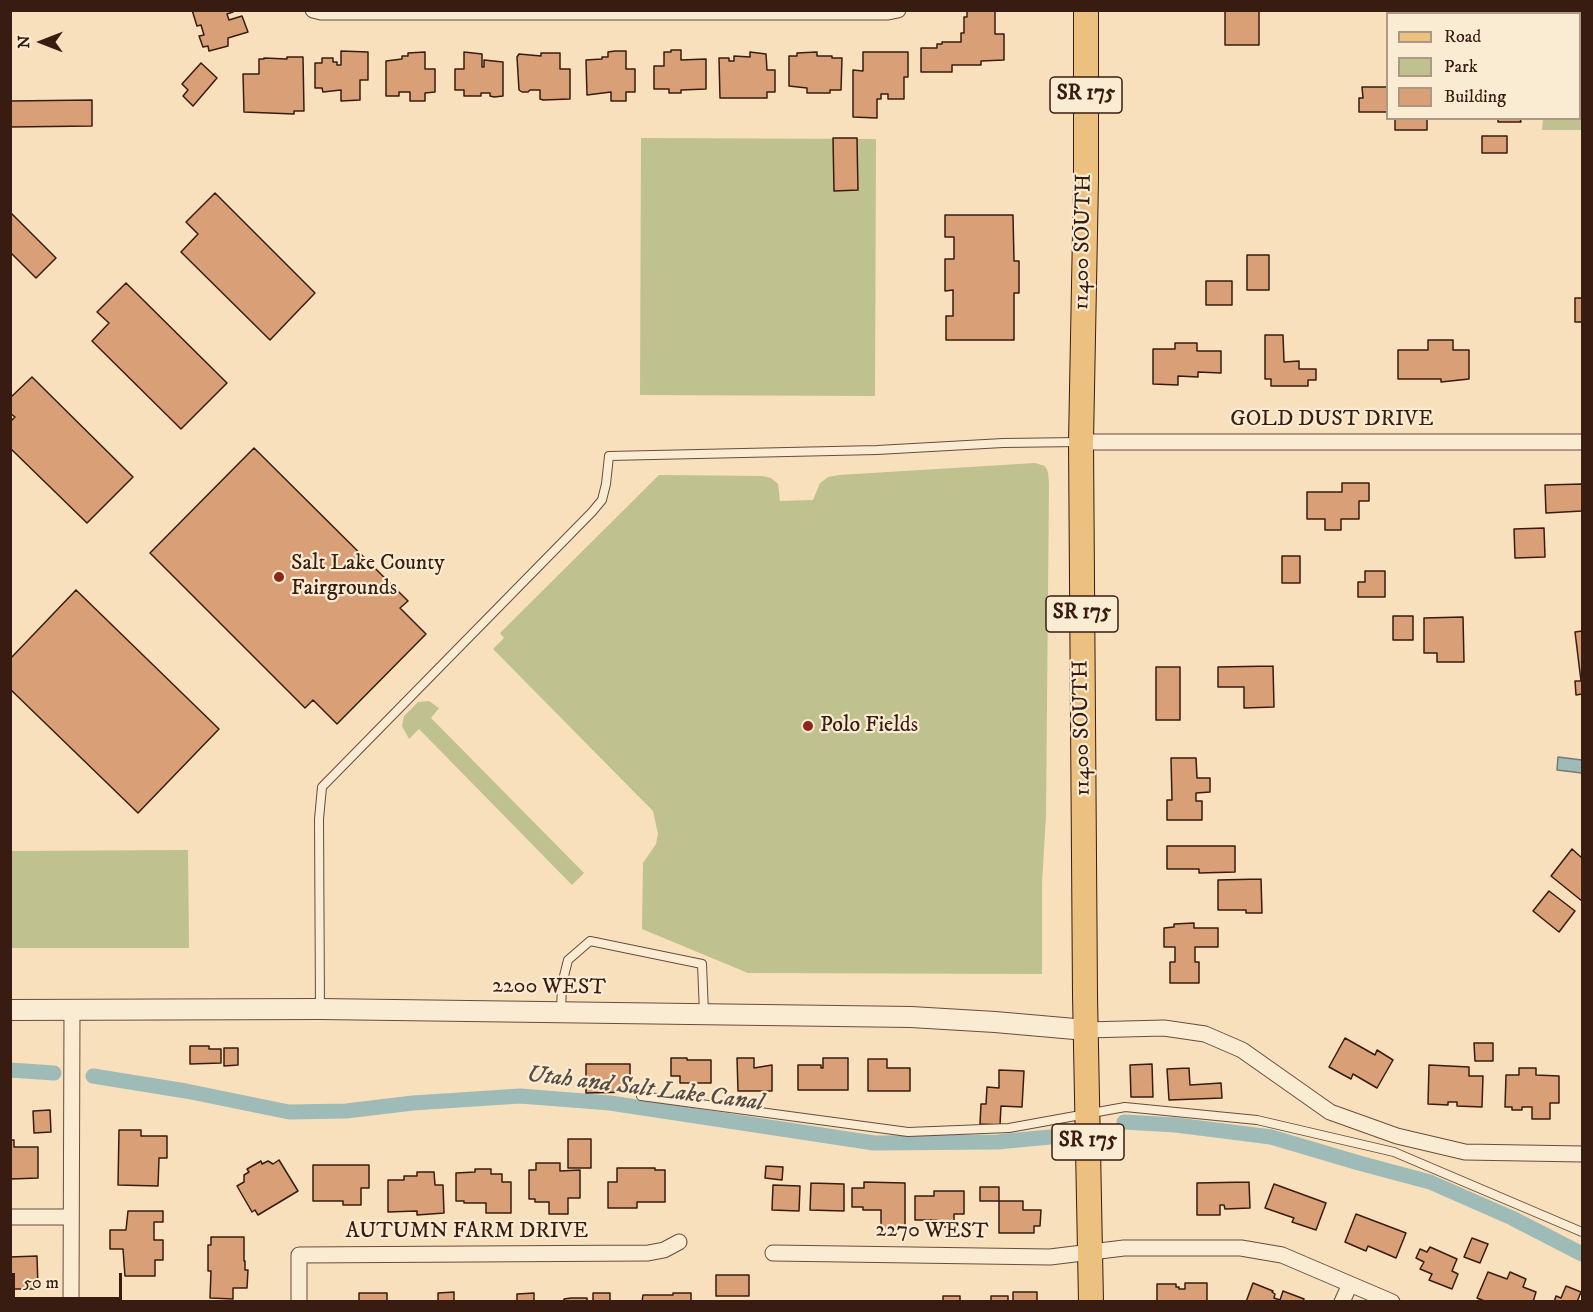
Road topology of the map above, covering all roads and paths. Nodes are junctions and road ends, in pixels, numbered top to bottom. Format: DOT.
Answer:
graph roads {
  1 [pos="313,10"];
  2 [pos="898,10"];
  3 [pos="1086,10"];
  4 [pos="1081,442"];
  5 [pos="1582,442"];
  6 [pos="320,1009"];
  7 [pos="10,1010"];
  8 [pos="72,1010"];
  9 [pos="561,1012"];
  10 [pos="705,1014"];
  11 [pos="1086,1030"];
  12 [pos="641,1096"];
  13 [pos="1087,1114"];
  14 [pos="1582,1154"];
  15 [pos="70,1216"];
  16 [pos="10,1217"];
  17 [pos="1582,1232"];
  18 [pos="679,1242"];
  19 [pos="773,1253"];
  20 [pos="1090,1253"];
  21 [pos="1350,1284"];
  22 [pos="71,1302"];
  23 [pos="299,1302"];
  24 [pos="1091,1302"];
  25 [pos="1342,1302"];
  26 [pos="1392,1302"];
  1 -- 2 [label="street"];
  3 -- 4 [label="main road, 11400 SOUTH / SR 175"];
  4 -- 5 [label="street, GOLD DUST DRIVE"];
  4 -- 6 [label="lane"];
  4 -- 11 [label="main road, 11400 SOUTH / SR 175"];
  6 -- 8 [label="street, 2200 WEST"];
  6 -- 9 [label="street, 2200 WEST"];
  7 -- 8 [label="street, 2200 WEST"];
  8 -- 15 [label="street"];
  9 -- 10 [label="street, 2200 WEST"];
  9 -- 10 [label="lane"];
  10 -- 11 [label="street, 2200 WEST"];
  11 -- 13 [label="main road, 11400 SOUTH / SR 175"];
  11 -- 14 [label="street"];
  12 -- 13 [label="lane"];
  13 -- 17 [label="lane"];
  13 -- 20 [label="main road, 11400 SOUTH / SR 175"];
  15 -- 16 [label="street"];
  15 -- 22 [label="street"];
  18 -- 23 [label="street, AUTUMN FARM DRIVE"];
  19 -- 20 [label="street, 2270 WEST"];
  20 -- 21 [label="street, 2270 WEST"];
  20 -- 24 [label="main road, 11400 SOUTH / SR 175"];
  21 -- 25 [label="street"];
  21 -- 26 [label="street, 2270 WEST"];
}
